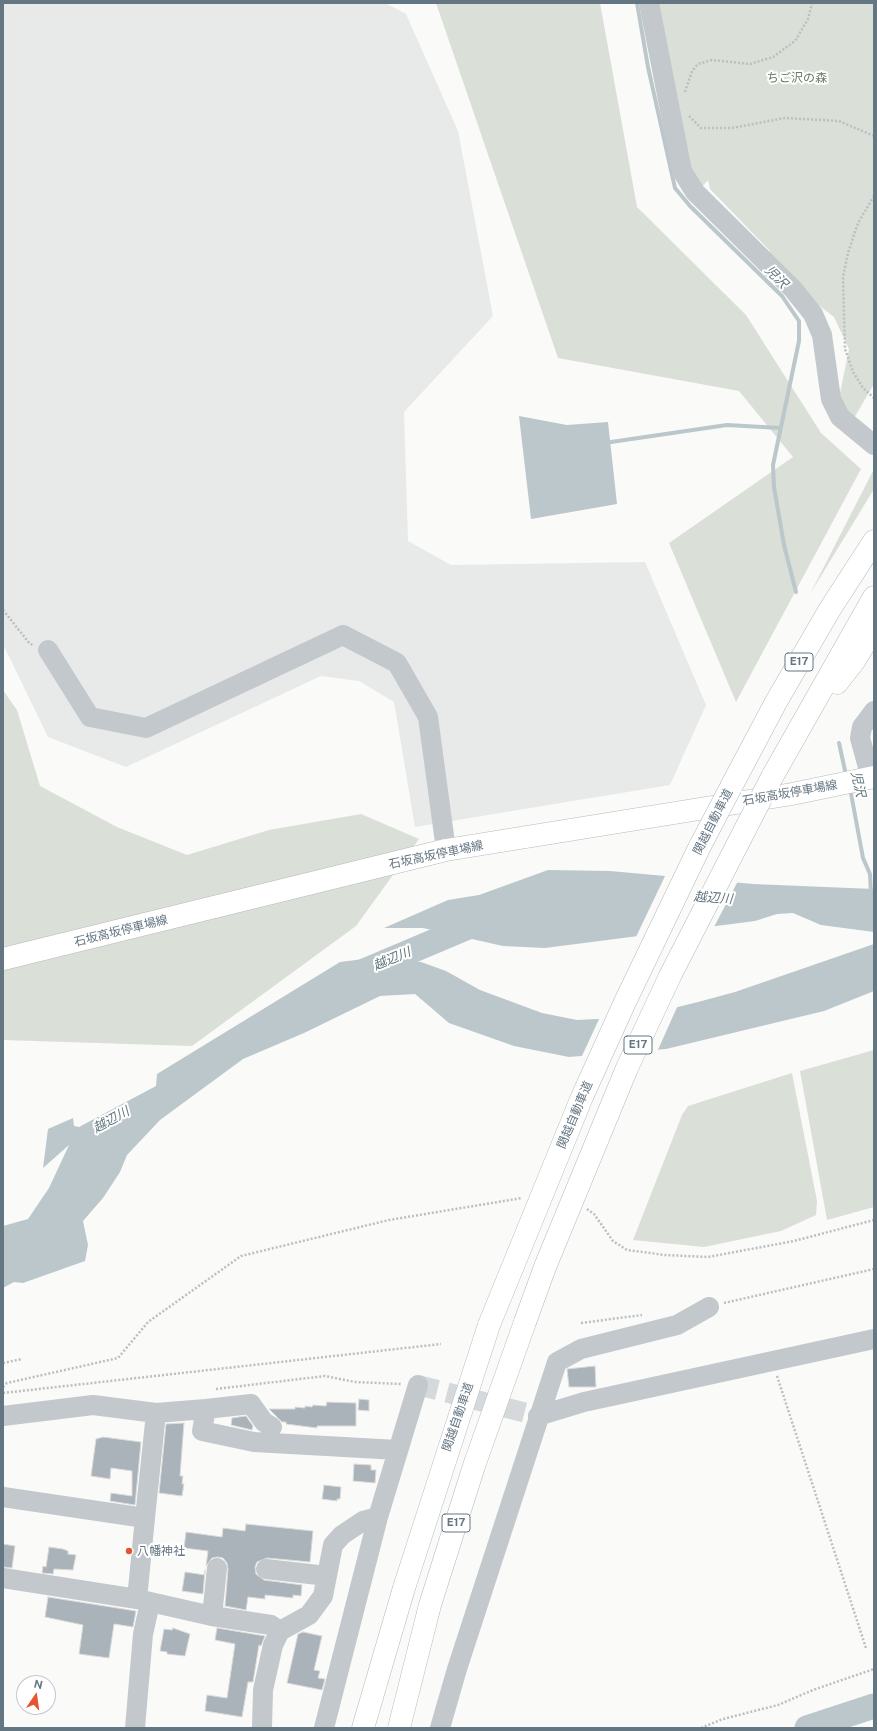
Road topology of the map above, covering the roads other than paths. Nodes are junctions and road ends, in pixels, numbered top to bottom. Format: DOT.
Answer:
graph roads {
  1 [pos="649,3"];
  2 [pos="874,444"];
  3 [pos="874,533"];
  4 [pos="874,540"];
  5 [pos="874,597"];
  6 [pos="830,609"];
  7 [pos="874,628"];
  8 [pos="48,650"];
  9 [pos="874,712"];
  10 [pos="788,747"];
  11 [pos="868,778"];
  12 [pos="446,850"];
  13 [pos="3,959"];
  14 [pos="709,1307"];
  15 [pos="874,1339"];
  16 [pos="418,1385"];
  17 [pos="206,1409"];
  18 [pos="156,1413"];
  19 [pos="3,1416"];
  20 [pos="538,1416"];
  21 [pos="272,1427"];
  22 [pos="398,1450"];
  23 [pos="3,1497"];
  24 [pos="145,1518"];
  25 [pos="378,1518"];
  26 [pos="217,1568"];
  27 [pos="266,1569"];
  28 [pos="327,1576"];
  29 [pos="3,1578"];
  30 [pos="144,1601"];
  31 [pos="212,1616"];
  32 [pos="280,1631"];
  33 [pos="135,1728"];
  34 [pos="262,1728"];
  35 [pos="324,1728"];
  36 [pos="363,1728"];
  37 [pos="399,1728"];
  38 [pos="440,1728"];
  1 -- 2 [label="street"];
  3 -- 6 [label="main road"];
  4 -- 6 [label="main road, 関越自動車道 / E17"];
  5 -- 10 [label="main road, E17"];
  6 -- 36 [label="main road, 関越自動車道 / E17, bridge"];
  7 -- 10 [label="main road"];
  8 -- 12 [label="street"];
  9 -- 11 [label="street"];
  10 -- 37 [label="main road, E17, bridge"];
  11 -- 12 [label="main road, 石坂高坂停車場線"];
  12 -- 13 [label="main road, 石坂高坂停車場線"];
  14 -- 20 [label="street"];
  15 -- 20 [label="street"];
  16 -- 22 [label="street"];
  17 -- 18 [label="street"];
  17 -- 21 [label="street"];
  17 -- 22 [label="street"];
  18 -- 19 [label="street"];
  18 -- 24 [label="street"];
  20 -- 38 [label="street"];
  22 -- 25 [label="street"];
  23 -- 24 [label="street"];
  24 -- 30 [label="street"];
  25 -- 28 [label="street"];
  25 -- 35 [label="street"];
  26 -- 31 [label="street"];
  27 -- 28 [label="street"];
  28 -- 32 [label="street"];
  29 -- 30 [label="street"];
  30 -- 31 [label="street"];
  30 -- 33 [label="street"];
  31 -- 32 [label="street"];
  32 -- 34 [label="street"];
}
